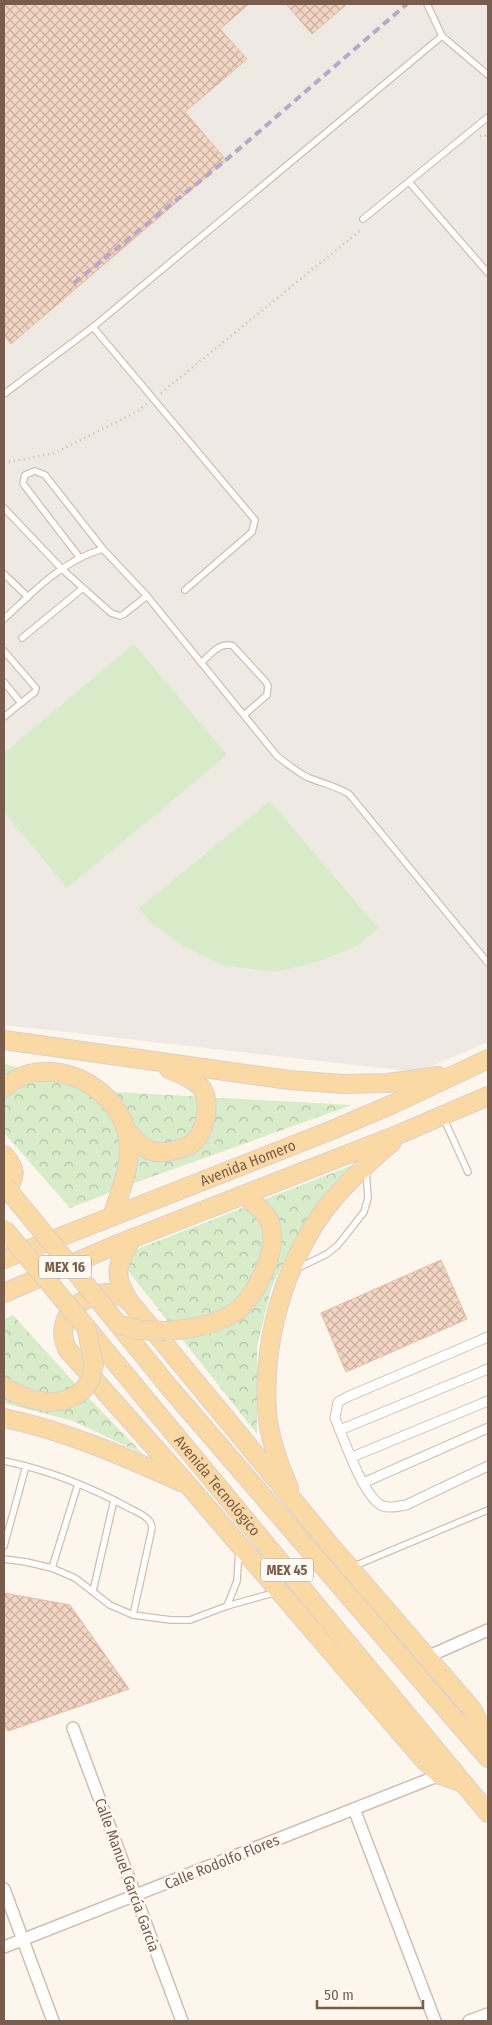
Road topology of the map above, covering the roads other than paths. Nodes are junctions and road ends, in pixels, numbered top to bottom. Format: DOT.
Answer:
graph roads {
  1 [pos="427,4"];
  2 [pos="442,36"];
  3 [pos="488,75"];
  4 [pos="488,118"];
  5 [pos="409,182"];
  6 [pos="363,219"];
  7 [pos="488,273"];
  8 [pos="93,327"];
  9 [pos="4,394"];
  10 [pos="4,508"];
  11 [pos="103,549"];
  12 [pos="80,558"];
  13 [pos="62,569"];
  14 [pos="4,574"];
  15 [pos="83,588"];
  16 [pos="185,590"];
  17 [pos="147,596"];
  18 [pos="28,597"];
  19 [pos="4,619"];
  20 [pos="22,638"];
  21 [pos="4,651"];
  22 [pos="201,663"];
  23 [pos="4,682"];
  24 [pos="21,703"];
  25 [pos="244,716"];
  26 [pos="4,717"];
  27 [pos="488,963"];
  28 [pos="4,1040"];
  29 [pos="127,1057"];
  30 [pos="488,1059"];
  31 [pos="456,1074"];
  32 [pos="4,1088"];
  33 [pos="488,1096"];
  34 [pos="443,1117"];
  35 [pos="127,1131"];
  36 [pos="402,1133"];
  37 [pos="4,1155"];
  38 [pos="365,1166"];
  39 [pos="468,1172"];
  40 [pos="4,1185"];
  41 [pos="4,1194"];
  42 [pos="244,1195"];
  43 [pos="105,1219"];
  44 [pos="4,1229"];
  45 [pos="125,1241"];
  46 [pos="4,1259"];
  47 [pos="289,1272"];
  48 [pos="4,1293"];
  49 [pos="129,1301"];
  50 [pos="118,1324"];
  51 [pos="86,1327"];
  52 [pos="488,1337"];
  53 [pos="488,1369"];
  54 [pos="4,1387"];
  55 [pos="488,1401"];
  56 [pos="4,1418"];
  57 [pos="488,1428"];
  58 [pos="340,1430"];
  59 [pos="352,1457"];
  60 [pos="4,1461"];
  61 [pos="26,1466"];
  62 [pos="488,1466"];
  63 [pos="362,1483"];
  64 [pos="78,1484"];
  65 [pos="188,1485"];
  66 [pos="114,1500"];
  67 [pos="295,1502"];
  68 [pos="488,1510"];
  69 [pos="4,1546"];
  70 [pos="239,1546"];
  71 [pos="4,1559"];
  72 [pos="52,1568"];
  73 [pos="350,1568"];
  74 [pos="93,1592"];
  75 [pos="279,1592"];
  76 [pos="227,1606"];
  77 [pos="133,1615"];
  78 [pos="488,1630"];
  79 [pos="427,1657"];
  80 [pos="73,1728"];
  81 [pos="488,1757"];
  82 [pos="440,1775"];
  83 [pos="461,1782"];
  84 [pos="488,1805"];
  85 [pos="354,1810"];
  86 [pos="488,1813"];
  87 [pos="4,1889"];
  88 [pos="135,1896"];
  89 [pos="22,1940"];
  90 [pos="4,1947"];
  91 [pos="488,2014"];
  92 [pos="53,2021"];
  93 [pos="182,2021"];
  94 [pos="435,2021"];
  95 [pos="469,2021"];
  1 -- 2 [label="lane"];
  2 -- 3 [label="lane"];
  2 -- 8 [label="lane"];
  4 -- 5 [label="lane"];
  5 -- 6 [label="lane"];
  5 -- 7 [label="lane"];
  8 -- 9 [label="lane"];
  8 -- 16 [label="lane"];
  10 -- 13 [label="lane"];
  11 -- 12 [label="lane"];
  11 -- 12 [label="lane"];
  11 -- 17 [label="lane"];
  12 -- 13 [label="lane"];
  13 -- 15 [label="lane"];
  13 -- 18 [label="lane"];
  14 -- 18 [label="lane"];
  15 -- 17 [label="lane"];
  15 -- 20 [label="lane"];
  17 -- 22 [label="lane"];
  18 -- 19 [label="lane"];
  21 -- 24 [label="lane"];
  22 -- 25 [label="lane"];
  22 -- 25 [label="lane"];
  23 -- 24 [label="lane"];
  24 -- 26 [label="lane"];
  25 -- 27 [label="lane"];
  28 -- 29 [label="main road"];
  29 -- 31 [label="main road"];
  29 -- 35 [label="main road"];
  30 -- 31 [label="main road, Avenida Homero"];
  31 -- 43 [label="main road, Avenida Homero"];
  32 -- 35 [label="main road"];
  33 -- 34 [label="main road, Avenida Homero"];
  34 -- 36 [label="main road, Avenida Homero"];
  34 -- 39 [label="lane"];
  35 -- 43 [label="main road"];
  36 -- 38 [label="main road"];
  36 -- 42 [label="main road, Avenida Homero"];
  37 -- 41 [label="main road"];
  38 -- 47 [label="main road"];
  38 -- 47 [label="lane"];
  40 -- 50 [label="main road, Avenida Tecnológico / MEX 45, bridge"];
  42 -- 45 [label="main road, Avenida Homero"];
  42 -- 50 [label="main road, bridge"];
  43 -- 46 [label="main road, Avenida Homero / MEX 16"];
  44 -- 51 [label="main road, Avenida Tecnológico / MEX 45, bridge"];
  45 -- 48 [label="main road, Avenida Homero / MEX 16"];
  45 -- 49 [label="main road"];
  47 -- 67 [label="main road"];
  49 -- 65 [label="main road"];
  49 -- 67 [label="main road"];
  50 -- 81 [label="main road, Avenida Tecnológico / MEX 45"];
  51 -- 54 [label="main road, bridge"];
  51 -- 83 [label="main road, Avenida Tecnológico / MEX 45"];
  52 -- 58 [label="street"];
  53 -- 58 [label="street"];
  55 -- 59 [label="street"];
  56 -- 65 [label="main road"];
  57 -- 63 [label="street"];
  58 -- 59 [label="street"];
  59 -- 63 [label="street"];
  60 -- 61 [label="lane"];
  61 -- 64 [label="lane"];
  61 -- 69 [label="lane"];
  62 -- 63 [label="street"];
  64 -- 66 [label="lane"];
  64 -- 72 [label="lane"];
  65 -- 70 [label="main road"];
  66 -- 74 [label="lane"];
  66 -- 77 [label="lane"];
  67 -- 73 [label="main road"];
  68 -- 73 [label="lane"];
  70 -- 75 [label="main road"];
  70 -- 76 [label="lane"];
  71 -- 72 [label="lane"];
  72 -- 74 [label="lane"];
  73 -- 79 [label="main road"];
  74 -- 77 [label="lane"];
  75 -- 76 [label="lane"];
  75 -- 82 [label="main road"];
  76 -- 77 [label="lane"];
  78 -- 79 [label="street"];
  79 -- 81 [label="main road"];
  80 -- 88 [label="street, Calle Manuel García García"];
  82 -- 83 [label="main road"];
  82 -- 85 [label="street, Calle Rodolfo Flores"];
  83 -- 84 [label="lane"];
  83 -- 86 [label="main road, Avenida Tecnológico / MEX 45"];
  85 -- 88 [label="street, Calle Rodolfo Flores"];
  85 -- 94 [label="street"];
  87 -- 89 [label="street"];
  88 -- 89 [label="street, Calle Rodolfo Flores"];
  88 -- 93 [label="street, Calle Manuel García García"];
  89 -- 90 [label="street, Calle Rodolfo Flores"];
  89 -- 92 [label="street"];
  91 -- 95 [label="street"];
}
